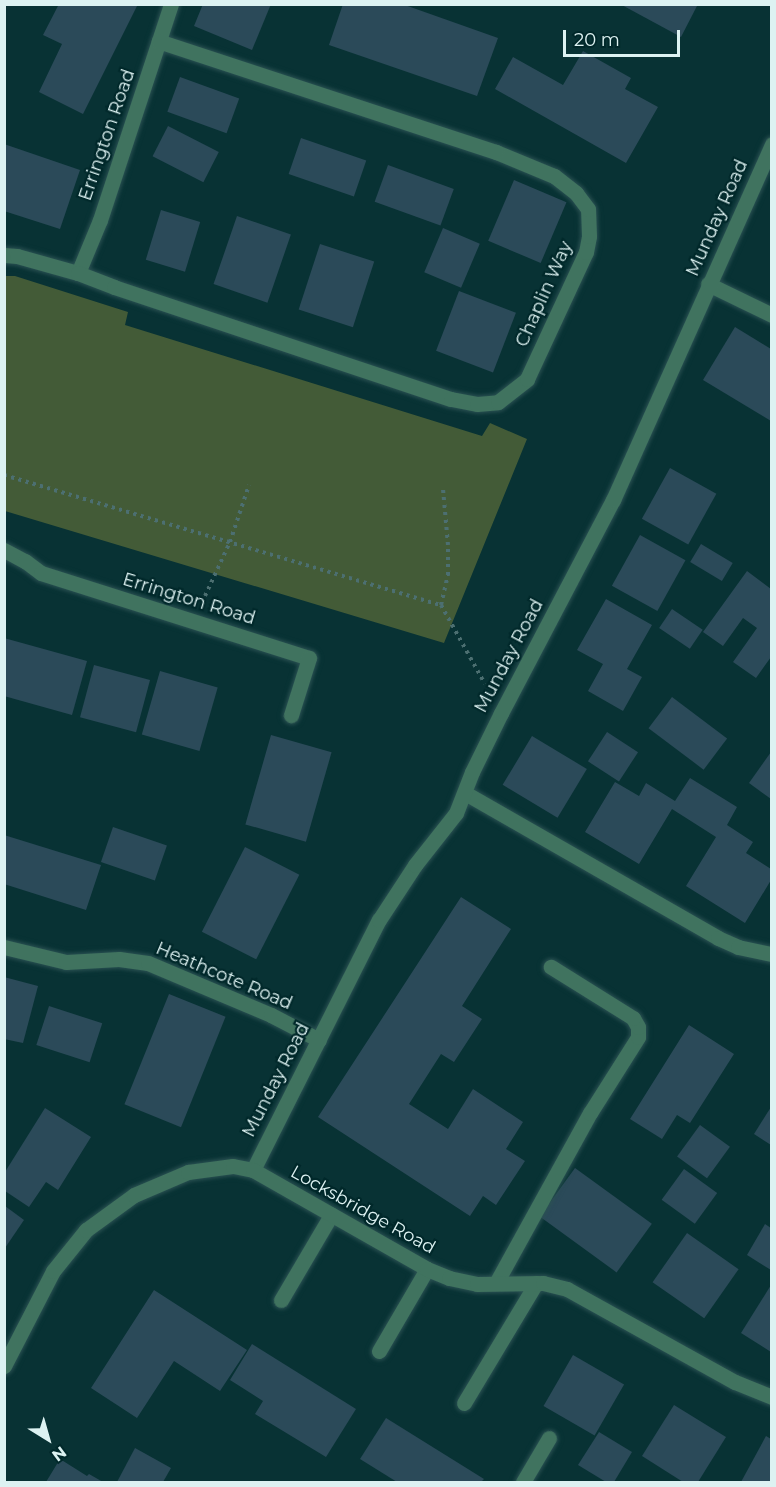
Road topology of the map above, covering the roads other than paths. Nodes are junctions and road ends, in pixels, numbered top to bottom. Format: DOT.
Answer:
graph roads {
  1 [pos="171,4"];
  2 [pos="159,41"];
  3 [pos="771,144"];
  4 [pos="4,255"];
  5 [pos="78,273"];
  6 [pos="708,284"];
  7 [pos="771,315"];
  8 [pos="4,550"];
  9 [pos="291,714"];
  10 [pos="465,793"];
  11 [pos="4,947"];
  12 [pos="771,954"];
  13 [pos="551,967"];
  14 [pos="319,1040"];
  15 [pos="253,1170"];
  16 [pos="331,1215"];
  17 [pos="428,1269"];
  18 [pos="496,1282"];
  19 [pos="536,1283"];
  20 [pos="281,1300"];
  21 [pos="379,1351"];
  22 [pos="4,1366"];
  23 [pos="771,1397"];
  24 [pos="464,1403"];
  25 [pos="549,1438"];
  26 [pos="523,1482"];
  1 -- 2 [label="street, Errington Road"];
  2 -- 5 [label="street, Errington Road"];
  2 -- 5 [label="street, Chaplin Way"];
  3 -- 6 [label="street, Munday Road"];
  4 -- 5 [label="street"];
  6 -- 7 [label="street"];
  6 -- 10 [label="street, Munday Road"];
  8 -- 9 [label="street, Errington Road"];
  10 -- 12 [label="street"];
  10 -- 14 [label="street, Munday Road"];
  11 -- 14 [label="street, Heathcote Road"];
  13 -- 18 [label="street"];
  14 -- 15 [label="street, Munday Road"];
  15 -- 16 [label="street, Locksbridge Road"];
  15 -- 22 [label="street, Locksbridge Road"];
  16 -- 17 [label="street, Locksbridge Road"];
  16 -- 20 [label="street"];
  17 -- 18 [label="street, Locksbridge Road"];
  17 -- 21 [label="street"];
  18 -- 19 [label="street, Locksbridge Road"];
  19 -- 23 [label="street, Locksbridge Road"];
  19 -- 24 [label="street"];
  25 -- 26 [label="street"];
}
